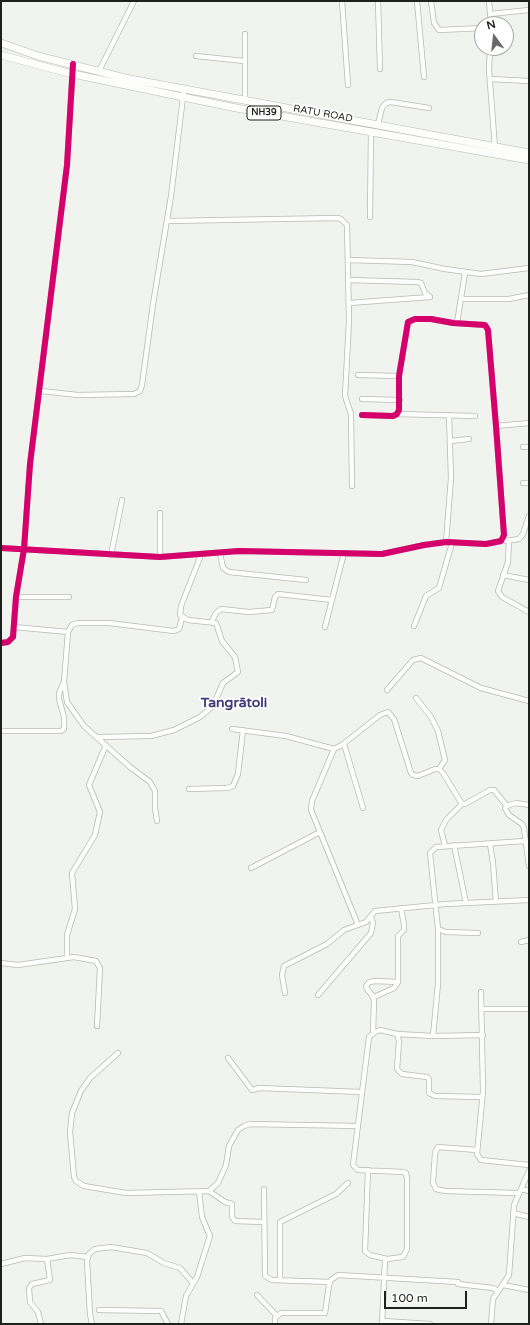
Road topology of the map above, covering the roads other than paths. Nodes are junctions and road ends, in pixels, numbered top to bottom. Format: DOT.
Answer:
graph roads {
  1 [pos="134,1"];
  2 [pos="342,1"];
  3 [pos="378,1"];
  4 [pos="417,1"];
  5 [pos="431,1"];
  6 [pos="489,1"];
  7 [pos="529,10"];
  8 [pos="490,14"];
  9 [pos="474,28"];
  10 [pos="245,34"];
  11 [pos="1,43"];
  12 [pos="1,55"];
  13 [pos="196,56"];
  14 [pos="490,56"];
  15 [pos="244,61"];
  16 [pos="73,64"];
  17 [pos="380,69"];
  18 [pos="99,70"];
  19 [pos="73,74"];
  20 [pos="424,77"];
  21 [pos="490,79"];
  22 [pos="529,81"];
  23 [pos="348,85"];
  24 [pos="184,89"];
  25 [pos="182,98"];
  26 [pos="244,100"];
  27 [pos="429,108"];
  28 [pos="378,124"];
  29 [pos="371,132"];
  30 [pos="495,148"];
  31 [pos="529,153"];
  32 [pos="529,160"];
  33 [pos="370,218"];
  34 [pos="167,221"];
  35 [pos="348,260"];
  36 [pos="529,268"];
  37 [pos="465,273"];
  38 [pos="349,280"];
  39 [pos="529,296"];
  40 [pos="462,299"];
  41 [pos="349,303"];
  42 [pos="457,323"];
  43 [pos="358,375"];
  44 [pos="399,376"];
  45 [pos="41,391"];
  46 [pos="362,399"];
  47 [pos="400,400"];
  48 [pos="397,414"];
  49 [pos="362,415"];
  50 [pos="449,415"];
  51 [pos="474,416"];
  52 [pos="529,423"];
  53 [pos="496,426"];
  54 [pos="469,439"];
  55 [pos="450,441"];
  56 [pos="529,446"];
  57 [pos="523,447"];
  58 [pos="523,483"];
  59 [pos="529,483"];
  60 [pos="352,486"];
  61 [pos="122,500"];
  62 [pos="160,513"];
  63 [pos="529,516"];
  64 [pos="501,541"];
  65 [pos="509,541"];
  66 [pos="446,542"];
  67 [pos="452,543"];
  68 [pos="1,548"];
  69 [pos="24,549"];
  70 [pos="220,553"];
  71 [pos="344,554"];
  72 [pos="111,555"];
  73 [pos="201,555"];
  74 [pos="160,557"];
  75 [pos="503,575"];
  76 [pos="306,580"];
  77 [pos="529,580"];
  78 [pos="16,597"];
  79 [pos="69,597"];
  80 [pos="332,600"];
  81 [pos="529,612"];
  82 [pos="182,618"];
  83 [pos="212,621"];
  84 [pos="325,626"];
  85 [pos="414,626"];
  86 [pos="14,627"];
  87 [pos="68,632"];
  88 [pos="1,642"];
  89 [pos="64,682"];
  90 [pos="387,690"];
  91 [pos="416,698"];
  92 [pos="529,701"];
  93 [pos="232,729"];
  94 [pos="243,730"];
  95 [pos="1,731"];
  96 [pos="97,737"];
  97 [pos="344,744"];
  98 [pos="106,745"];
  99 [pos="334,749"];
  100 [pos="438,769"];
  101 [pos="189,788"];
  102 [pos="462,804"];
  103 [pos="529,805"];
  104 [pos="507,806"];
  105 [pos="363,808"];
  106 [pos="157,821"];
  107 [pos="320,832"];
  108 [pos="525,840"];
  109 [pos="490,844"];
  110 [pos="454,845"];
  111 [pos="445,846"];
  112 [pos="529,866"];
  113 [pos="251,868"];
  114 [pos="529,900"];
  115 [pos="496,902"];
  116 [pos="466,903"];
  117 [pos="437,905"];
  118 [pos="401,908"];
  119 [pos="372,917"];
  120 [pos="358,925"];
  121 [pos="438,929"];
  122 [pos="478,934"];
  123 [pos="529,940"];
  124 [pos="521,942"];
  125 [pos="67,958"];
  126 [pos="1,963"];
  127 [pos="398,982"];
  128 [pos="481,992"];
  129 [pos="285,993"];
  130 [pos="318,995"];
  131 [pos="374,997"];
  132 [pos="482,1009"];
  133 [pos="529,1009"];
  134 [pos="97,1026"];
  135 [pos="373,1033"];
  136 [pos="397,1034"];
  137 [pos="483,1035"];
  138 [pos="433,1036"];
  139 [pos="118,1053"];
  140 [pos="228,1058"];
  141 [pos="362,1092"];
  142 [pos="482,1097"];
  143 [pos="358,1126"];
  144 [pos="477,1150"];
  145 [pos="529,1165"];
  146 [pos="368,1170"];
  147 [pos="529,1171"];
  148 [pos="348,1184"];
  149 [pos="264,1189"];
  150 [pos="199,1191"];
  151 [pos="209,1191"];
  152 [pos="520,1191"];
  153 [pos="529,1191"];
  154 [pos="513,1213"];
  155 [pos="529,1217"];
  156 [pos="264,1222"];
  157 [pos="88,1257"];
  158 [pos="47,1259"];
  159 [pos="387,1259"];
  160 [pos="1,1264"];
  161 [pos="384,1278"];
  162 [pos="280,1280"];
  163 [pos="330,1282"];
  164 [pos="193,1283"];
  165 [pos="503,1285"];
  166 [pos="529,1290"];
  167 [pos="498,1291"];
  168 [pos="257,1295"];
  169 [pos="100,1310"];
  170 [pos="278,1315"];
  171 [pos="382,1322"];
  172 [pos="41,1324"];
  173 [pos="92,1324"];
  174 [pos="168,1324"];
  175 [pos="181,1324"];
  176 [pos="275,1324"];
  177 [pos="430,1324"];
  178 [pos="491,1324"];
  1 -- 18 [label="street"];
  2 -- 23 [label="street"];
  3 -- 17 [label="street"];
  4 -- 20 [label="street"];
  5 -- 9 [label="street"];
  6 -- 8 [label="street"];
  7 -- 8 [label="street"];
  10 -- 15 [label="street"];
  11 -- 16 [label="main road, RATU ROAD"];
  12 -- 19 [label="main road, RATU ROAD / NH39"];
  13 -- 15 [label="street"];
  14 -- 21 [label="street"];
  15 -- 26 [label="street"];
  16 -- 18 [label="main road, RATU ROAD"];
  16 -- 19 [label="street"];
  18 -- 24 [label="main road, RATU ROAD"];
  19 -- 25 [label="main road, RATU ROAD / NH39"];
  19 -- 45 [label="street"];
  21 -- 22 [label="street"];
  21 -- 30 [label="street"];
  24 -- 25 [label="street"];
  24 -- 26 [label="main road, RATU ROAD"];
  25 -- 29 [label="main road, RATU ROAD / NH39"];
  25 -- 34 [label="street"];
  26 -- 28 [label="main road, RATU ROAD"];
  27 -- 28 [label="street"];
  28 -- 30 [label="main road, RATU ROAD"];
  29 -- 32 [label="main road, RATU ROAD / NH39"];
  29 -- 33 [label="street"];
  30 -- 31 [label="main road, RATU ROAD"];
  34 -- 35 [label="street"];
  34 -- 45 [label="street"];
  35 -- 37 [label="street"];
  35 -- 38 [label="street"];
  36 -- 37 [label="street"];
  37 -- 40 [label="street"];
  38 -- 41 [label="street"];
  38 -- 41 [label="street"];
  39 -- 40 [label="street"];
  40 -- 42 [label="street"];
  41 -- 60 [label="street"];
  42 -- 44 [label="street"];
  42 -- 53 [label="street"];
  43 -- 44 [label="street"];
  44 -- 47 [label="street"];
  45 -- 69 [label="street"];
  46 -- 47 [label="street"];
  47 -- 48 [label="street"];
  48 -- 49 [label="street"];
  48 -- 50 [label="street"];
  50 -- 51 [label="street"];
  50 -- 55 [label="street"];
  52 -- 53 [label="street"];
  53 -- 64 [label="street"];
  54 -- 55 [label="street"];
  55 -- 66 [label="street"];
  56 -- 57 [label="street"];
  58 -- 59 [label="street"];
  61 -- 72 [label="street"];
  62 -- 74 [label="street"];
  63 -- 65 [label="street"];
  64 -- 65 [label="street"];
  64 -- 67 [label="street"];
  65 -- 75 [label="street"];
  66 -- 67 [label="street"];
  66 -- 71 [label="street"];
  67 -- 85 [label="street"];
  68 -- 69 [label="street"];
  69 -- 72 [label="street"];
  69 -- 78 [label="street"];
  70 -- 71 [label="street"];
  70 -- 73 [label="street"];
  70 -- 76 [label="street"];
  71 -- 80 [label="street"];
  72 -- 74 [label="street"];
  73 -- 74 [label="street"];
  73 -- 82 [label="street"];
  75 -- 77 [label="street"];
  75 -- 81 [label="street"];
  78 -- 79 [label="street"];
  78 -- 86 [label="street"];
  80 -- 83 [label="street"];
  80 -- 84 [label="street"];
  82 -- 83 [label="street"];
  82 -- 87 [label="street"];
  83 -- 96 [label="street"];
  86 -- 87 [label="street"];
  86 -- 88 [label="street"];
  87 -- 89 [label="street"];
  89 -- 95 [label="street"];
  89 -- 96 [label="street"];
  90 -- 92 [label="street"];
  91 -- 100 [label="street"];
  93 -- 94 [label="street"];
  94 -- 99 [label="street"];
  94 -- 101 [label="street"];
  96 -- 98 [label="street"];
  97 -- 99 [label="street"];
  97 -- 100 [label="street"];
  97 -- 105 [label="street"];
  98 -- 106 [label="street"];
  98 -- 125 [label="street"];
  99 -- 107 [label="street"];
  100 -- 102 [label="street"];
  102 -- 104 [label="street"];
  102 -- 111 [label="street"];
  103 -- 104 [label="street"];
  104 -- 108 [label="street"];
  107 -- 113 [label="street"];
  107 -- 120 [label="street"];
  108 -- 109 [label="street"];
  108 -- 112 [label="street"];
  109 -- 110 [label="street"];
  109 -- 115 [label="street"];
  110 -- 111 [label="street"];
  110 -- 116 [label="street"];
  111 -- 117 [label="street"];
  114 -- 115 [label="street"];
  115 -- 116 [label="street"];
  116 -- 117 [label="street"];
  117 -- 118 [label="street"];
  117 -- 121 [label="street"];
  118 -- 119 [label="street"];
  118 -- 127 [label="street"];
  119 -- 120 [label="street"];
  119 -- 130 [label="street"];
  120 -- 129 [label="street"];
  121 -- 122 [label="street"];
  121 -- 138 [label="street"];
  123 -- 124 [label="street"];
  125 -- 126 [label="street"];
  125 -- 134 [label="street"];
  127 -- 131 [label="street"];
  127 -- 131 [label="street"];
  128 -- 132 [label="street"];
  131 -- 135 [label="street"];
  132 -- 133 [label="street"];
  132 -- 137 [label="street"];
  135 -- 136 [label="street"];
  135 -- 141 [label="street"];
  136 -- 138 [label="street"];
  136 -- 142 [label="street"];
  137 -- 138 [label="street"];
  137 -- 142 [label="street"];
  139 -- 150 [label="street"];
  140 -- 141 [label="street"];
  141 -- 143 [label="street"];
  142 -- 144 [label="street"];
  143 -- 146 [label="street"];
  143 -- 151 [label="street"];
  144 -- 145 [label="street"];
  144 -- 152 [label="street"];
  146 -- 159 [label="street"];
  146 -- 159 [label="street"];
  147 -- 152 [label="street"];
  148 -- 162 [label="street"];
  149 -- 156 [label="street"];
  150 -- 151 [label="street"];
  150 -- 164 [label="street"];
  151 -- 156 [label="street"];
  152 -- 153 [label="street"];
  152 -- 154 [label="street"];
  154 -- 155 [label="street"];
  154 -- 165 [label="street"];
  156 -- 162 [label="street"];
  157 -- 158 [label="street"];
  157 -- 164 [label="street"];
  157 -- 173 [label="street"];
  158 -- 160 [label="street"];
  158 -- 172 [label="street"];
  159 -- 161 [label="street"];
  161 -- 163 [label="street"];
  161 -- 167 [label="street"];
  161 -- 171 [label="street"];
  162 -- 163 [label="street"];
  163 -- 170 [label="street"];
  164 -- 175 [label="street"];
  165 -- 166 [label="street"];
  165 -- 167 [label="street"];
  167 -- 178 [label="street"];
  168 -- 170 [label="street"];
  169 -- 174 [label="street"];
  170 -- 176 [label="street"];
  171 -- 177 [label="street"];
}
